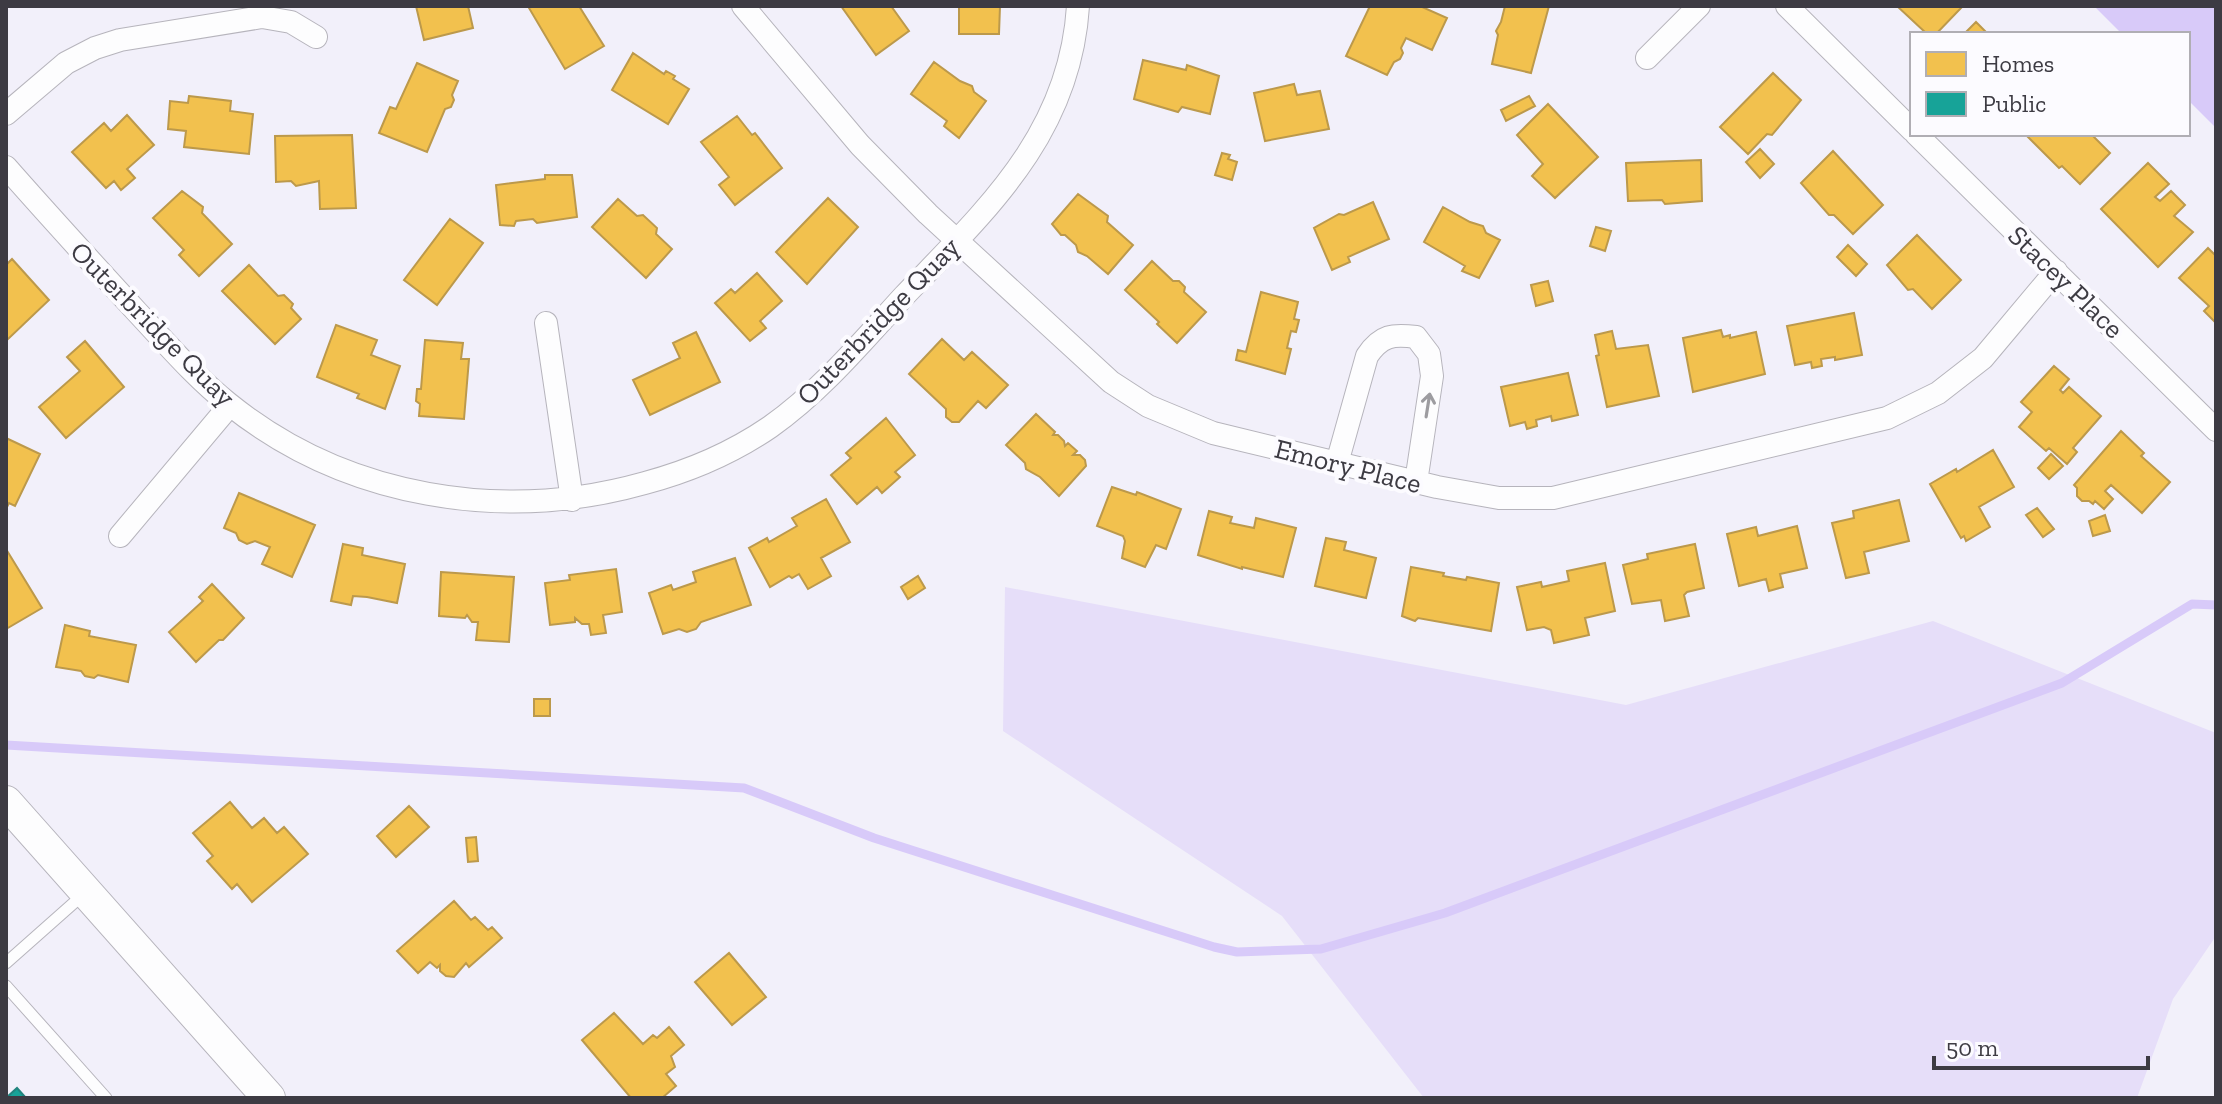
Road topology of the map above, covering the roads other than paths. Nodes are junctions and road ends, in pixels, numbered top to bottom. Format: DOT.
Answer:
graph roads {
  1 [pos="743,6"];
  2 [pos="1078,6"];
  3 [pos="1699,6"];
  4 [pos="1787,6"];
  5 [pos="316,37"];
  6 [pos="1647,58"];
  7 [pos="6,114"];
  8 [pos="1910,128"];
  9 [pos="1918,136"];
  10 [pos="6,167"];
  11 [pos="956,241"];
  12 [pos="2056,271"];
  13 [pos="546,323"];
  14 [pos="230,405"];
  15 [pos="2216,430"];
  16 [pos="1337,463"];
  17 [pos="1416,482"];
  18 [pos="572,500"];
  19 [pos="120,536"];
  20 [pos="8,804"];
  21 [pos="86,893"];
  22 [pos="6,963"];
  23 [pos="6,986"];
  24 [pos="106,1098"];
  25 [pos="269,1098"];
  1 -- 11 [label="street, Emory Place"];
  2 -- 11 [label="street, Outerbridge Quay"];
  3 -- 6 [label="street"];
  4 -- 8 [label="street, Stacey Place"];
  5 -- 7 [label="street"];
  9 -- 12 [label="street, Stacey Place"];
  10 -- 14 [label="street, Outerbridge Quay"];
  11 -- 16 [label="street, Emory Place"];
  11 -- 18 [label="street, Outerbridge Quay"];
  12 -- 15 [label="street, Stacey Place"];
  12 -- 17 [label="street, Emory Place"];
  13 -- 18 [label="street"];
  14 -- 18 [label="street, Outerbridge Quay"];
  14 -- 19 [label="street"];
  16 -- 17 [label="street, Emory Place"];
  17 -- 16 [label="street, one-way"];
  20 -- 21 [label="main road"];
  21 -- 22 [label="lane"];
  21 -- 25 [label="main road"];
  23 -- 24 [label="lane"];
}
